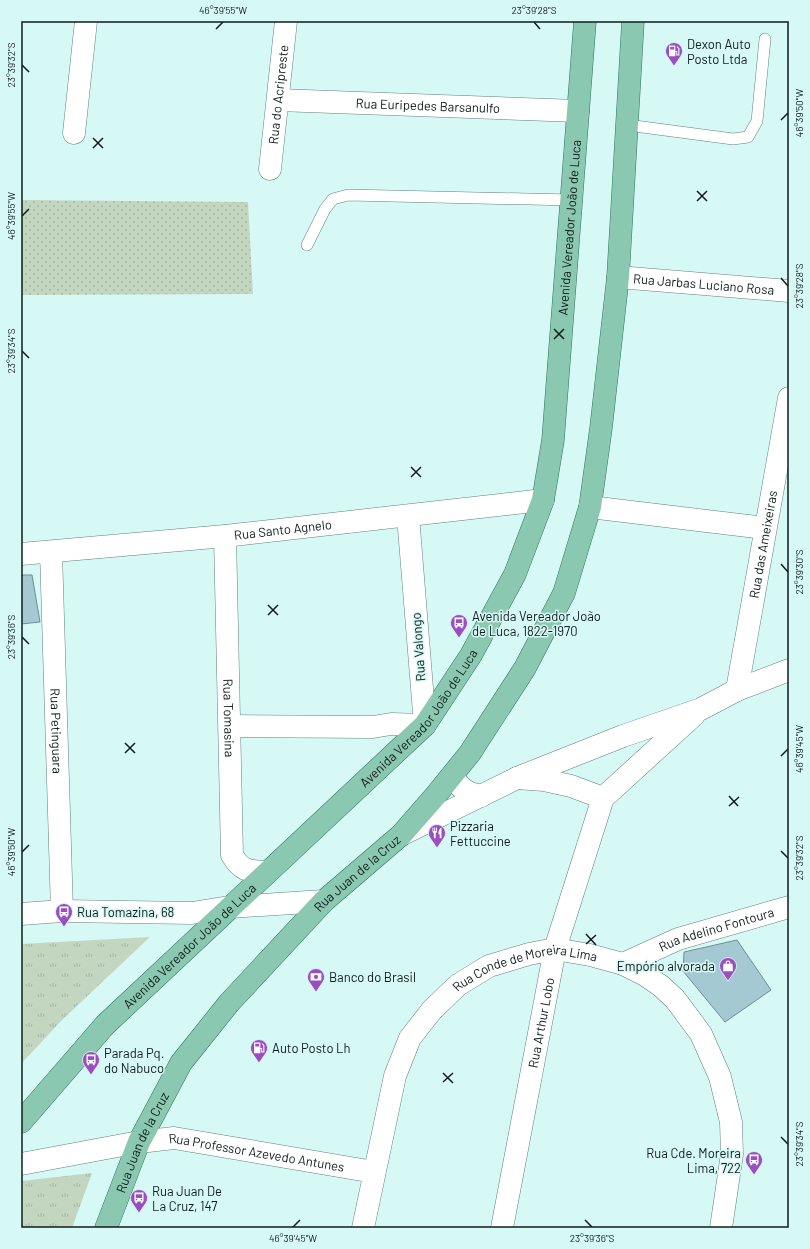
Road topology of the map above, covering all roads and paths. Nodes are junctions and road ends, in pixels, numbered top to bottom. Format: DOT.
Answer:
graph roads {
  1 [pos="86,21"];
  2 [pos="286,21"];
  3 [pos="585,21"];
  4 [pos="634,21"];
  5 [pos="765,39"];
  6 [pos="278,100"];
  7 [pos="578,111"];
  8 [pos="627,125"];
  9 [pos="74,133"];
  10 [pos="270,169"];
  11 [pos="571,200"];
  12 [pos="307,245"];
  13 [pos="618,277"];
  14 [pos="789,291"];
  15 [pos="789,398"];
  16 [pos="543,500"];
  17 [pos="590,507"];
  18 [pos="408,516"];
  19 [pos="765,528"];
  20 [pos="225,536"];
  21 [pos="51,552"];
  22 [pos="21,554"];
  23 [pos="789,670"];
  24 [pos="737,690"];
  25 [pos="701,709"];
  26 [pos="425,725"];
  27 [pos="230,726"];
  28 [pos="373,727"];
  29 [pos="409,742"];
  30 [pos="452,776"];
  31 [pos="517,778"];
  32 [pos="481,796"];
  33 [pos="603,798"];
  34 [pos="401,835"];
  35 [pos="268,872"];
  36 [pos="324,901"];
  37 [pos="230,907"];
  38 [pos="789,907"];
  39 [pos="62,911"];
  40 [pos="21,914"];
  41 [pos="555,949"];
  42 [pos="623,964"];
  43 [pos="21,1122"];
  44 [pos="138,1142"];
  45 [pos="21,1164"];
  46 [pos="374,1172"];
  47 [pos="106,1228"];
  48 [pos="363,1228"];
  49 [pos="502,1228"];
  50 [pos="721,1228"];
  1 -- 9 [label="street"];
  2 -- 6 [label="street, Rua do Acripreste"];
  3 -- 7 [label="main road, Avenida Vereador João de Luca"];
  4 -- 8 [label="main road"];
  5 -- 8 [label="lane"];
  6 -- 7 [label="street, Rua Euripedes Barsanulfo"];
  6 -- 10 [label="street, Rua do Acripreste"];
  7 -- 11 [label="main road, Avenida Vereador João de Luca"];
  8 -- 13 [label="main road"];
  11 -- 12 [label="lane"];
  11 -- 16 [label="main road, Avenida Vereador João de Luca"];
  13 -- 14 [label="street, Rua Jarbas Luciano Rosa"];
  13 -- 17 [label="main road"];
  15 -- 19 [label="street, Rua das Ameixeiras"];
  16 -- 18 [label="street, Rua Santo Agnelo"];
  16 -- 26 [label="main road, Avenida Vereador João de Luca"];
  17 -- 19 [label="street"];
  17 -- 30 [label="main road, Rua Juan de la Cruz"];
  18 -- 20 [label="street, Rua Santo Agnelo"];
  18 -- 26 [label="street, Rua Valongo"];
  19 -- 24 [label="street, Rua das Ameixeiras"];
  20 -- 21 [label="street, Rua Santo Agnelo"];
  20 -- 27 [label="street, Rua Tomasina"];
  21 -- 22 [label="street, Rua Santo Agnelo"];
  21 -- 39 [label="street, Rua Petinguara"];
  23 -- 24 [label="street"];
  24 -- 25 [label="street"];
  25 -- 31 [label="street"];
  25 -- 33 [label="street"];
  26 -- 28 [label="street"];
  26 -- 29 [label="main road, Avenida Vereador João de Luca"];
  27 -- 28 [label="street"];
  27 -- 35 [label="street, Rua Tomasina"];
  28 -- 29 [label="street"];
  29 -- 35 [label="main road, Avenida Vereador João de Luca"];
  30 -- 32 [label="street"];
  30 -- 34 [label="main road, Rua Juan de la Cruz"];
  31 -- 32 [label="street"];
  31 -- 33 [label="street"];
  32 -- 34 [label="street"];
  33 -- 41 [label="street, Rua Arthur Lobo"];
  34 -- 36 [label="main road, Rua Juan de la Cruz"];
  35 -- 37 [label="main road, Avenida Vereador João de Luca"];
  36 -- 37 [label="street"];
  36 -- 44 [label="main road, Rua Juan de la Cruz"];
  37 -- 39 [label="street"];
  37 -- 43 [label="main road, Avenida Vereador João de Luca"];
  38 -- 42 [label="street, Rua Adelino Fontoura"];
  39 -- 40 [label="street"];
  41 -- 42 [label="street, Rua Conde de Moreira Lima"];
  41 -- 46 [label="street, Rua Conde de Moreira Lima"];
  41 -- 49 [label="street, Rua Arthur Lobo"];
  42 -- 50 [label="street, Rua Conde de Moreira Lima"];
  44 -- 45 [label="street, Rua Professor Azevedo Antunes"];
  44 -- 46 [label="street, Rua Professor Azevedo Antunes"];
  44 -- 47 [label="main road, Rua Juan de la Cruz"];
  46 -- 48 [label="street, Rua Conde de Moreira Lima"];
}
